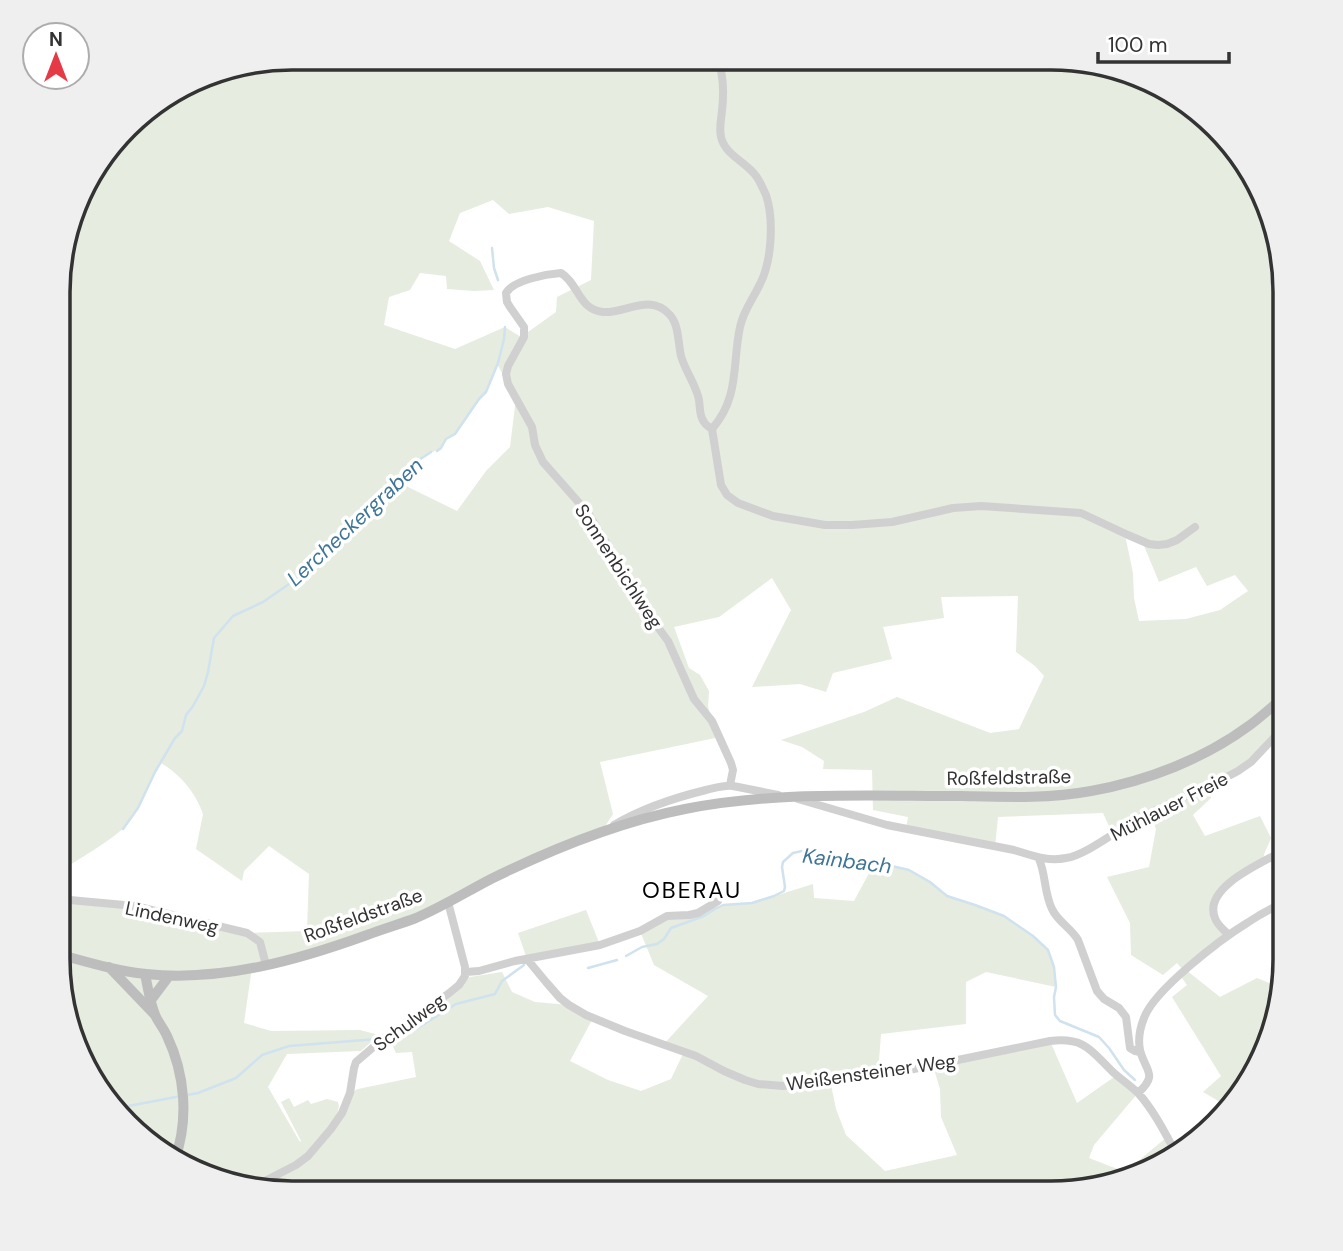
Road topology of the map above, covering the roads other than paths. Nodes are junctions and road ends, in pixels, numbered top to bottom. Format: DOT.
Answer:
graph roads {
  1 [pos="721,70"];
  2 [pos="712,429"];
  3 [pos="1195,527"];
  4 [pos="1273,706"];
  5 [pos="1273,739"];
  6 [pos="730,785"];
  7 [pos="793,798"];
  8 [pos="602,831"];
  9 [pos="1273,857"];
  10 [pos="1039,859"];
  11 [pos="70,900"];
  12 [pos="718,901"];
  13 [pos="448,902"];
  14 [pos="1273,908"];
  15 [pos="1229,935"];
  16 [pos="70,957"];
  17 [pos="527,959"];
  18 [pos="266,965"];
  19 [pos="109,967"];
  20 [pos="466,972"];
  21 [pos="145,974"];
  22 [pos="169,976"];
  23 [pos="135,995"];
  24 [pos="151,1000"];
  25 [pos="155,1015"];
  26 [pos="1140,1052"];
  27 [pos="1138,1093"];
  28 [pos="1172,1145"];
  29 [pos="178,1149"];
  30 [pos="268,1179"];
  1 -- 2 [label="street"];
  2 -- 3 [label="street, Sonnenbichlweg"];
  2 -- 6 [label="street, Sonnenbichlweg"];
  4 -- 7 [label="main road, Roßfeldstraße"];
  5 -- 10 [label="street, Mühlauer Freie"];
  6 -- 7 [label="street, Roßfeldstraße"];
  6 -- 8 [label="street, Roßfeldstraße"];
  7 -- 8 [label="main road, Roßfeldstraße"];
  7 -- 10 [label="street, Mühlauer Freie"];
  8 -- 13 [label="main road, Roßfeldstraße"];
  9 -- 15 [label="street"];
  10 -- 26 [label="street"];
  11 -- 18 [label="street, Lindenweg"];
  12 -- 17 [label="street"];
  13 -- 18 [label="main road, Roßfeldstraße"];
  13 -- 20 [label="street"];
  14 -- 15 [label="street"];
  15 -- 26 [label="street"];
  16 -- 19 [label="main road, Roßfeldstraße"];
  17 -- 20 [label="street"];
  17 -- 27 [label="street, Weißensteiner Weg"];
  18 -- 22 [label="main road, Roßfeldstraße"];
  19 -- 21 [label="main road, Roßfeldstraße"];
  19 -- 23 [label="main road"];
  20 -- 30 [label="street, Schulweg"];
  21 -- 22 [label="main road, Roßfeldstraße"];
  21 -- 23 [label="main road"];
  21 -- 24 [label="main road"];
  22 -- 24 [label="main road"];
  23 -- 25 [label="main road"];
  24 -- 25 [label="main road"];
  25 -- 29 [label="main road"];
  26 -- 27 [label="street"];
  27 -- 28 [label="street, Weißensteiner Weg"];
}
